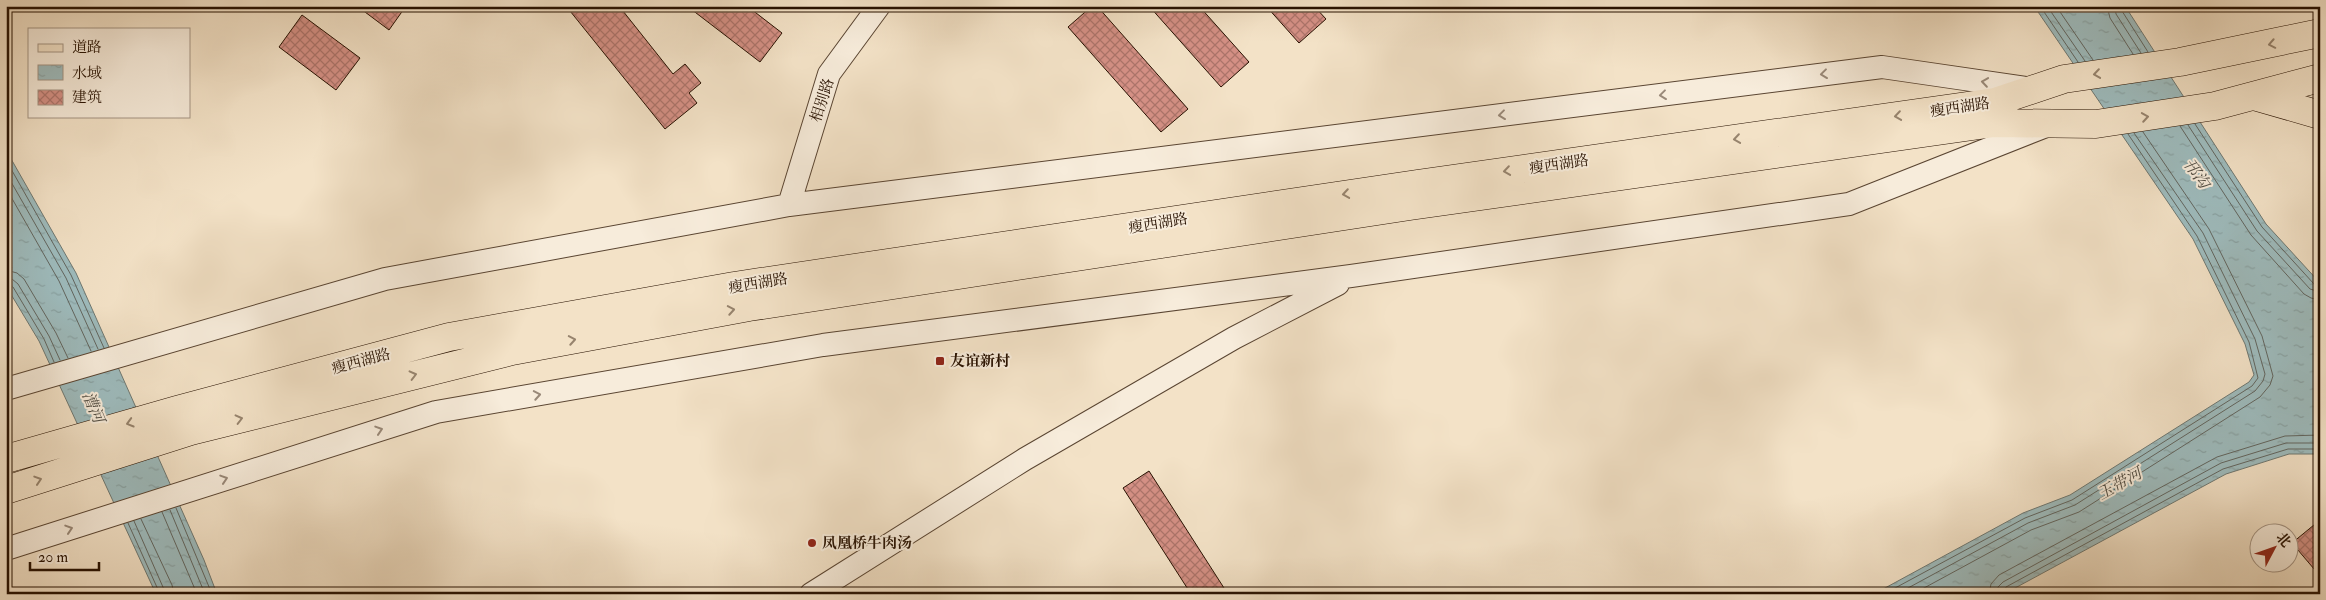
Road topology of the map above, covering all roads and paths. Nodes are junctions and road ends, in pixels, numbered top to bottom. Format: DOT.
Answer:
graph roads {
  1 [pos="879,6"];
  2 [pos="2320,33"];
  3 [pos="2320,78"];
  4 [pos="2034,89"];
  5 [pos="2253,96"];
  6 [pos="2320,115"];
  7 [pos="2053,124"];
  8 [pos="789,205"];
  9 [pos="1351,276"];
  10 [pos="6,389"];
  11 [pos="184,420"];
  12 [pos="6,459"];
  13 [pos="6,490"];
  14 [pos="6,549"];
  15 [pos="811,594"];
  1 -- 8 [label="street, 相别路"];
  2 -- 4 [label="main road, 瘦西湖路, one-way"];
  3 -- 5 [label="main road, 瘦西湖路"];
  4 -- 8 [label="street, one-way"];
  4 -- 11 [label="main road, 瘦西湖路, one-way"];
  5 -- 6 [label="main road"];
  7 -- 5 [label="main road, 瘦西湖路, one-way"];
  7 -- 9 [label="street"];
  11 -- 7 [label="main road, 瘦西湖路, one-way"];
  8 -- 10 [label="street"];
  14 -- 9 [label="street, one-way"];
  9 -- 15 [label="street"];
  11 -- 12 [label="main road, 瘦西湖路, one-way"];
  13 -- 11 [label="main road, 瘦西湖路, one-way"];
}
